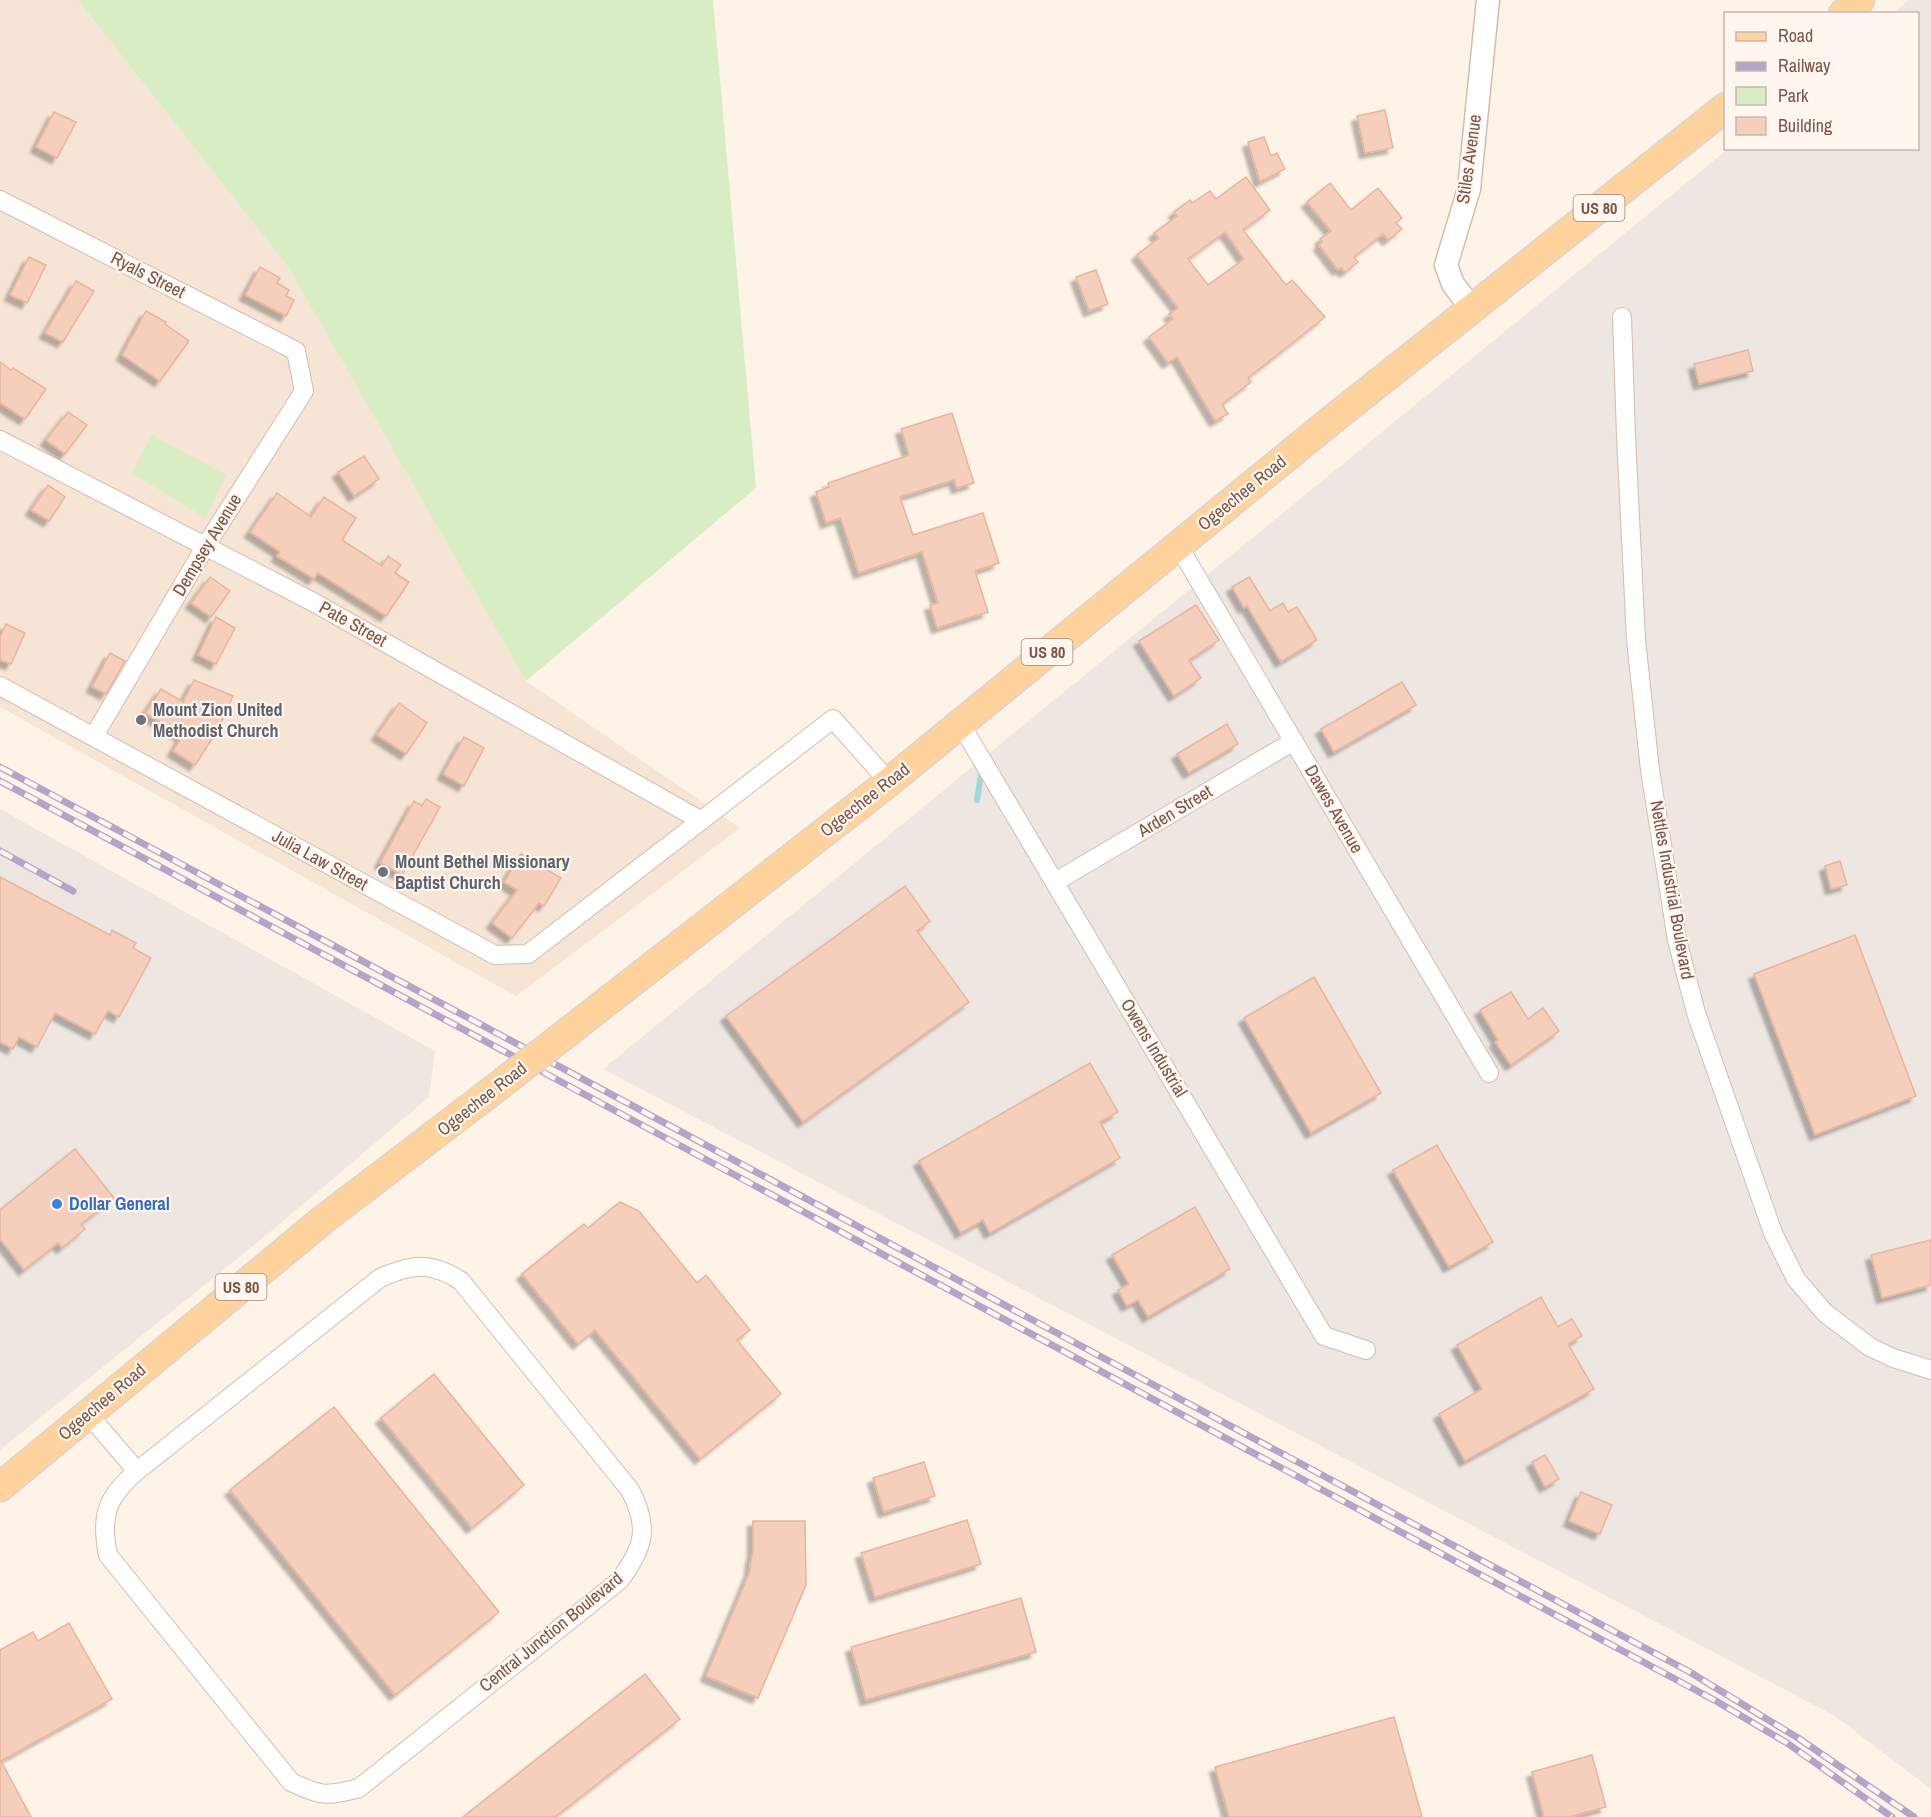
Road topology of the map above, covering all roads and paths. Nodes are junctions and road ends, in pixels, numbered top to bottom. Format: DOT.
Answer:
graph roads {
  1 [pos="1488,0"];
  2 [pos="1860,0"];
  3 [pos="1845,12"];
  4 [pos="1724,108"];
  5 [pos="0,200"];
  6 [pos="1472,309"];
  7 [pos="1622,317"];
  8 [pos="296,351"];
  9 [pos="0,440"];
  10 [pos="1178,545"];
  11 [pos="205,547"];
  12 [pos="0,686"];
  13 [pos="960,723"];
  14 [pos="94,736"];
  15 [pos="1294,741"];
  16 [pos="889,782"];
  17 [pos="700,820"];
  18 [pos="1055,882"];
  19 [pos="1489,1073"];
  20 [pos="1366,1350"];
  21 [pos="1931,1370"];
  22 [pos="88,1414"];
  23 [pos="137,1470"];
  24 [pos="0,1487"];
  1 -- 6 [label="street, Stiles Avenue"];
  2 -- 3 [label="main road"];
  4 -- 6 [label="main road, Ogeechee Road / US 80"];
  5 -- 8 [label="street, Ryals Street"];
  6 -- 10 [label="main road, Ogeechee Road / US 80"];
  7 -- 21 [label="street, Nettles Industrial Boulevard"];
  8 -- 11 [label="street, Dempsey Avenue"];
  9 -- 11 [label="street, Pate Street"];
  10 -- 13 [label="main road, Ogeechee Road / US 80"];
  10 -- 15 [label="street, Dawes Avenue"];
  11 -- 14 [label="street, Dempsey Avenue"];
  11 -- 17 [label="street, Pate Street"];
  12 -- 14 [label="street, Julia Law Street"];
  13 -- 16 [label="main road, Ogeechee Road / US 80"];
  13 -- 18 [label="street, Owens Industrial"];
  14 -- 17 [label="street, Julia Law Street"];
  15 -- 18 [label="street, Arden Street"];
  15 -- 19 [label="street, Dawes Avenue"];
  16 -- 17 [label="street, Julia Law Street"];
  16 -- 22 [label="main road, Ogeechee Road / US 80, bridge"];
  18 -- 20 [label="street, Owens Industrial"];
  22 -- 23 [label="street"];
  22 -- 24 [label="main road, Ogeechee Road / US 80"];
  23 -- 23 [label="street, Central Junction Boulevard"];
}
